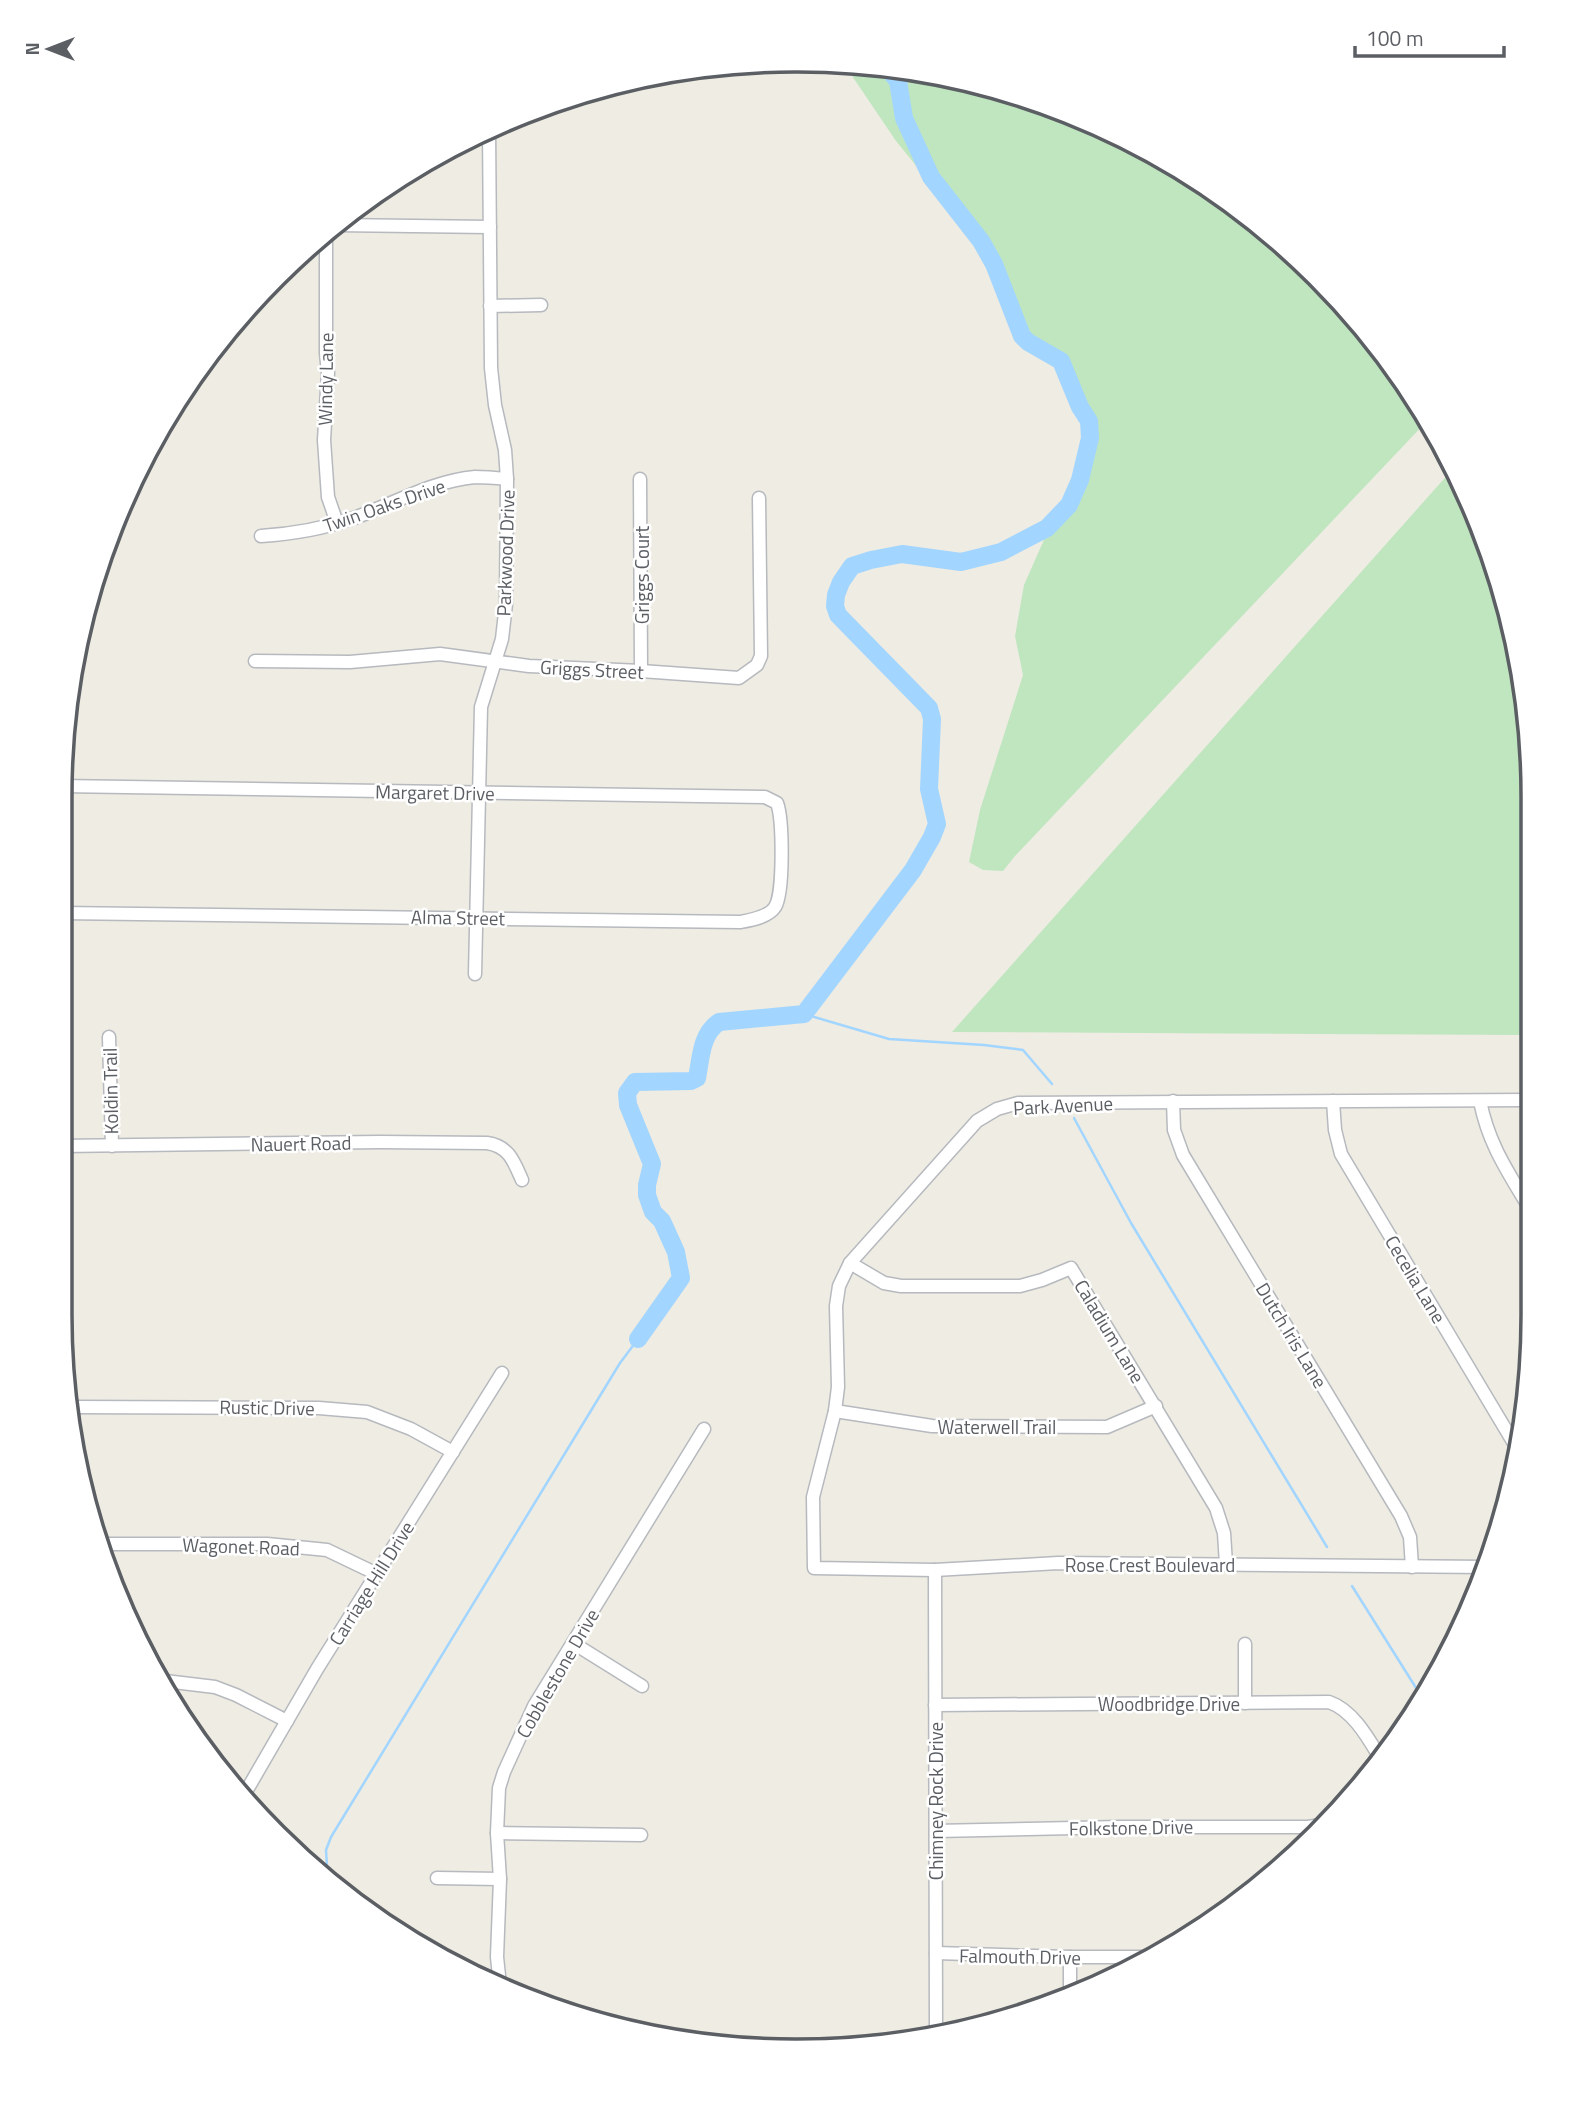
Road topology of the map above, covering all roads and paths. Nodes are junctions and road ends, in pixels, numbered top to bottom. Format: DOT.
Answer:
graph roads {
  1 [pos="488,141"];
  2 [pos="351,225"];
  3 [pos="490,228"];
  4 [pos="326,246"];
  5 [pos="541,305"];
  6 [pos="490,306"];
  7 [pos="507,479"];
  8 [pos="640,479"];
  9 [pos="759,498"];
  10 [pos="337,523"];
  11 [pos="261,536"];
  12 [pos="255,661"];
  13 [pos="496,662"];
  14 [pos="641,671"];
  15 [pos="72,786"];
  16 [pos="478,793"];
  17 [pos="782,832"];
  18 [pos="72,913"];
  19 [pos="477,918"];
  20 [pos="475,974"];
  21 [pos="109,1037"];
  22 [pos="1521,1100"];
  23 [pos="1173,1101"];
  24 [pos="1333,1101"];
  25 [pos="1480,1101"];
  26 [pos="72,1146"];
  27 [pos="111,1146"];
  28 [pos="523,1181"];
  29 [pos="1521,1195"];
  30 [pos="850,1263"];
  31 [pos="502,1373"];
  32 [pos="1156,1406"];
  33 [pos="78,1407"];
  34 [pos="835,1411"];
  35 [pos="704,1429"];
  36 [pos="1510,1437"];
  37 [pos="453,1452"];
  38 [pos="109,1544"];
  39 [pos="1226,1564"];
  40 [pos="1412,1567"];
  41 [pos="814,1568"];
  42 [pos="935,1570"];
  43 [pos="1474,1570"];
  44 [pos="377,1574"];
  45 [pos="573,1643"];
  46 [pos="1245,1644"];
  47 [pos="172,1682"];
  48 [pos="642,1686"];
  49 [pos="1245,1703"];
  50 [pos="935,1705"];
  51 [pos="287,1721"];
  52 [pos="1375,1750"];
  53 [pos="248,1788"];
  54 [pos="1309,1827"];
  55 [pos="936,1831"];
  56 [pos="497,1833"];
  57 [pos="641,1835"];
  58 [pos="437,1878"];
  59 [pos="500,1879"];
  60 [pos="936,1954"];
  61 [pos="1070,1957"];
  62 [pos="1132,1957"];
  63 [pos="499,1975"];
  64 [pos="1070,1986"];
  65 [pos="936,2025"];
  1 -- 3 [label="street, Parkwood Drive"];
  2 -- 3 [label="street"];
  3 -- 6 [label="street, Parkwood Drive"];
  4 -- 10 [label="street, Windy Lane"];
  5 -- 6 [label="street"];
  6 -- 7 [label="street, Parkwood Drive"];
  7 -- 10 [label="street, Twin Oaks Drive"];
  7 -- 13 [label="street, Parkwood Drive"];
  8 -- 14 [label="street, Griggs Court"];
  9 -- 14 [label="street, Griggs Street"];
  10 -- 11 [label="street, Twin Oaks Drive"];
  12 -- 13 [label="street, Griggs Street"];
  13 -- 14 [label="street, Griggs Street"];
  13 -- 16 [label="street, Parkwood Drive"];
  15 -- 16 [label="street, Margaret Drive"];
  16 -- 17 [label="street, Margaret Drive"];
  16 -- 19 [label="street, Parkwood Drive"];
  17 -- 19 [label="street, Alma Street"];
  18 -- 19 [label="street, Alma Street"];
  19 -- 20 [label="street, Parkwood Drive"];
  21 -- 27 [label="street, Koldin Trail"];
  22 -- 25 [label="street, Park Avenue"];
  23 -- 24 [label="street, Park Avenue"];
  23 -- 30 [label="street, Park Avenue"];
  23 -- 40 [label="street, Dutch Iris Lane"];
  24 -- 25 [label="street, Park Avenue"];
  24 -- 36 [label="street, Cecelia Lane"];
  25 -- 29 [label="street"];
  26 -- 27 [label="street, Nauert Road"];
  27 -- 28 [label="street, Nauert Road"];
  30 -- 32 [label="street, Caladium Lane"];
  30 -- 34 [label="street, Park Avenue"];
  31 -- 37 [label="street, Carriage Hill Drive"];
  32 -- 34 [label="street, Waterwell Trail"];
  32 -- 39 [label="street, Caladium Lane"];
  33 -- 37 [label="street, Rustic Drive"];
  34 -- 41 [label="street, Park Avenue"];
  35 -- 45 [label="street, Cobblestone Drive"];
  37 -- 44 [label="street, Carriage Hill Drive"];
  38 -- 44 [label="street, Wagonet Road"];
  39 -- 40 [label="street, Rose Crest Boulevard"];
  39 -- 42 [label="street, Rose Crest Boulevard"];
  40 -- 43 [label="street, Rose Crest Boulevard"];
  41 -- 42 [label="street, Rose Crest Boulevard"];
  42 -- 50 [label="street, Chimney Rock Drive"];
  44 -- 51 [label="street, Carriage Hill Drive"];
  45 -- 48 [label="street"];
  45 -- 56 [label="street, Cobblestone Drive"];
  46 -- 49 [label="street"];
  47 -- 51 [label="street"];
  49 -- 50 [label="street, Woodbridge Drive"];
  49 -- 52 [label="street, Woodbridge Drive"];
  50 -- 55 [label="street, Chimney Rock Drive"];
  51 -- 53 [label="street, Carriage Hill Drive"];
  54 -- 55 [label="street, Folkstone Drive"];
  55 -- 60 [label="street, Chimney Rock Drive"];
  56 -- 57 [label="street"];
  56 -- 59 [label="street, Cobblestone Drive"];
  58 -- 59 [label="street"];
  59 -- 63 [label="street, Cobblestone Drive"];
  60 -- 61 [label="street, Falmouth Drive"];
  60 -- 65 [label="street, Chimney Rock Drive"];
  61 -- 62 [label="street, Falmouth Drive"];
  61 -- 64 [label="street"];
}
